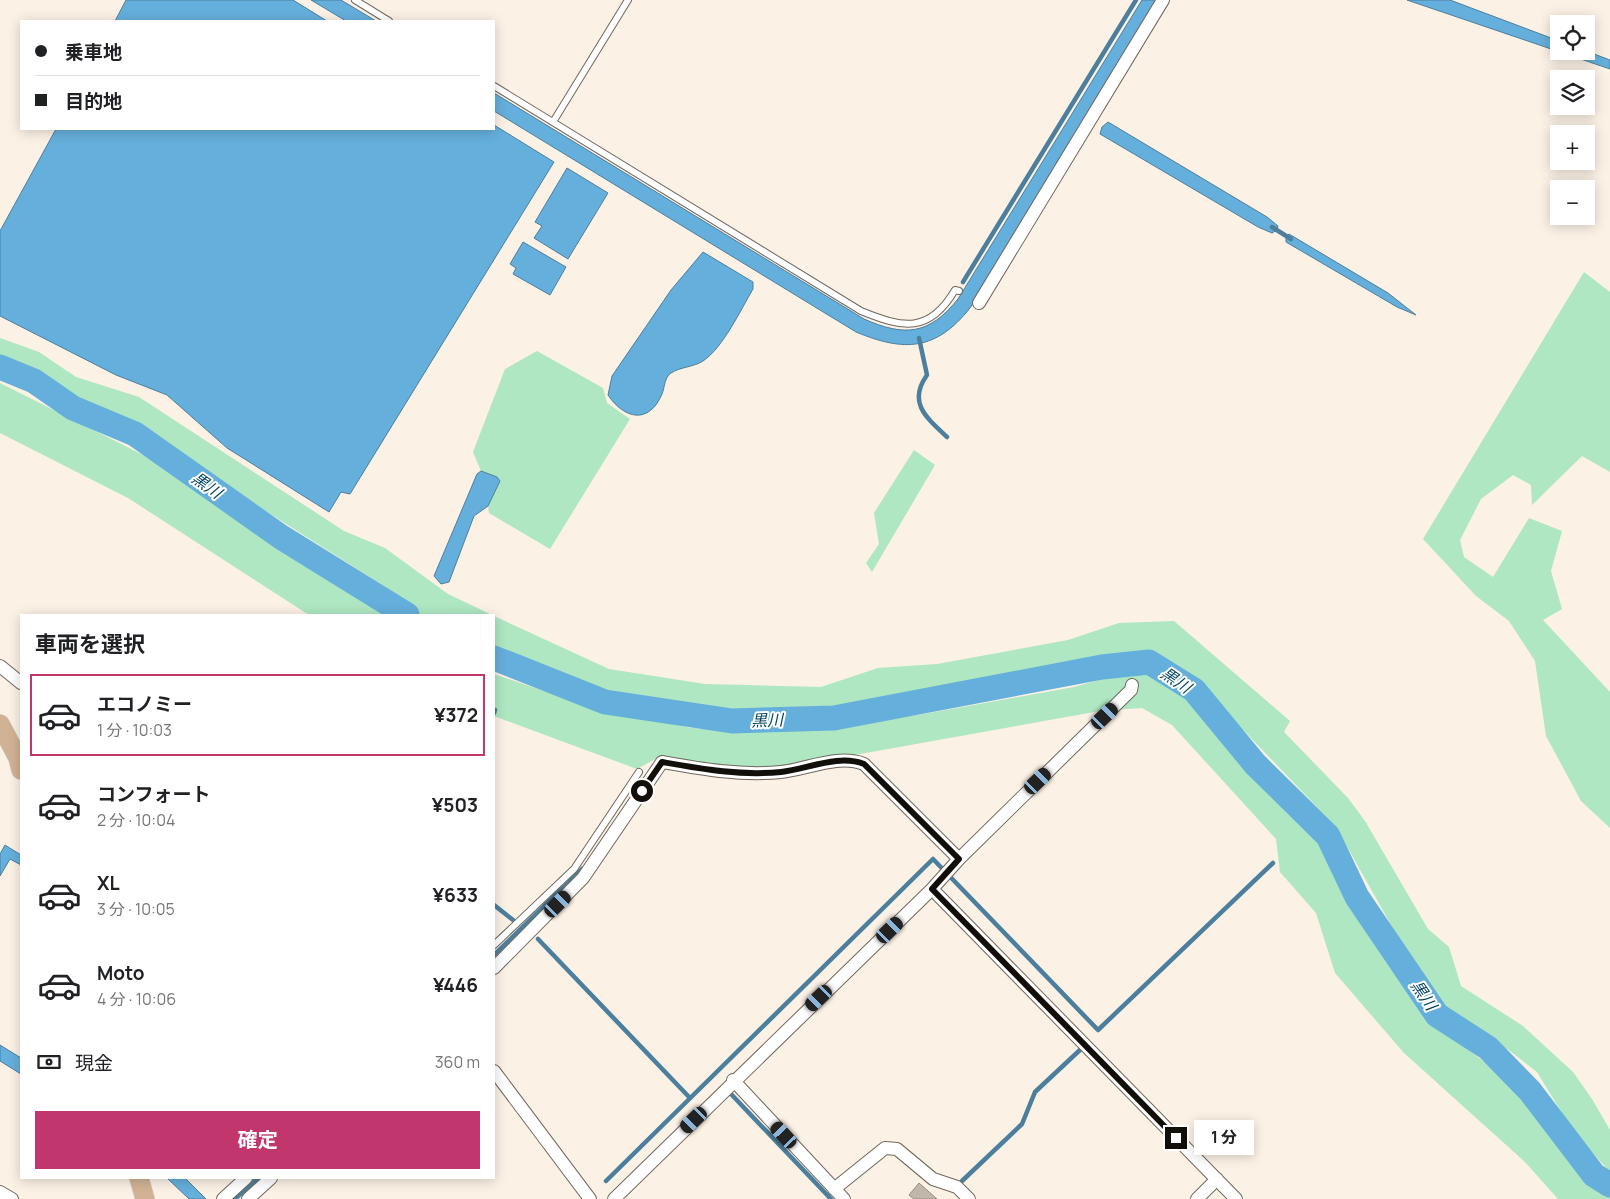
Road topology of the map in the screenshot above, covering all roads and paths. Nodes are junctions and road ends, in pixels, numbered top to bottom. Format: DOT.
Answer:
graph roads {
  1 [pos="355,0"];
  2 [pos="628,0"];
  3 [pos="1163,0"];
  4 [pos="387,20"];
  5 [pos="495,87"];
  6 [pos="553,122"];
  7 [pos="959,292"];
  8 [pos="979,303"];
  9 [pos="0,666"];
  10 [pos="20,682"];
  11 [pos="1132,685"];
  12 [pos="0,724"];
  13 [pos="20,766"];
  14 [pos="639,772"];
  15 [pos="959,859"];
  16 [pos="932,889"];
  17 [pos="495,944"];
  18 [pos="495,967"];
  19 [pos="495,1072"];
  20 [pos="733,1080"];
  21 [pos="139,1179"];
  22 [pos="245,1179"];
  23 [pos="270,1179"];
  24 [pos="1217,1180"];
  25 [pos="834,1189"];
  26 [pos="0,1192"];
  27 [pos="588,1196"];
  28 [pos="12,1199"];
  29 [pos="145,1199"];
  30 [pos="224,1199"];
  31 [pos="248,1199"];
  32 [pos="614,1199"];
  33 [pos="844,1199"];
  34 [pos="969,1199"];
  35 [pos="1197,1199"];
  36 [pos="1236,1199"];
  1 -- 4 [label="lane"];
  2 -- 6 [label="lane"];
  3 -- 8 [label="street"];
  5 -- 6 [label="lane"];
  6 -- 7 [label="lane"];
  9 -- 10 [label="street"];
  11 -- 15 [label="street"];
  12 -- 13 [label="main road"];
  14 -- 17 [label="lane"];
  15 -- 16 [label="street"];
  15 -- 18 [label="street"];
  16 -- 20 [label="street"];
  16 -- 24 [label="street"];
  19 -- 27 [label="street"];
  20 -- 25 [label="street"];
  20 -- 32 [label="street"];
  21 -- 29 [label="main road"];
  22 -- 30 [label="street"];
  23 -- 31 [label="street"];
  24 -- 35 [label="street"];
  24 -- 36 [label="street"];
  25 -- 33 [label="street"];
  25 -- 34 [label="street"];
  26 -- 28 [label="street"];
}
